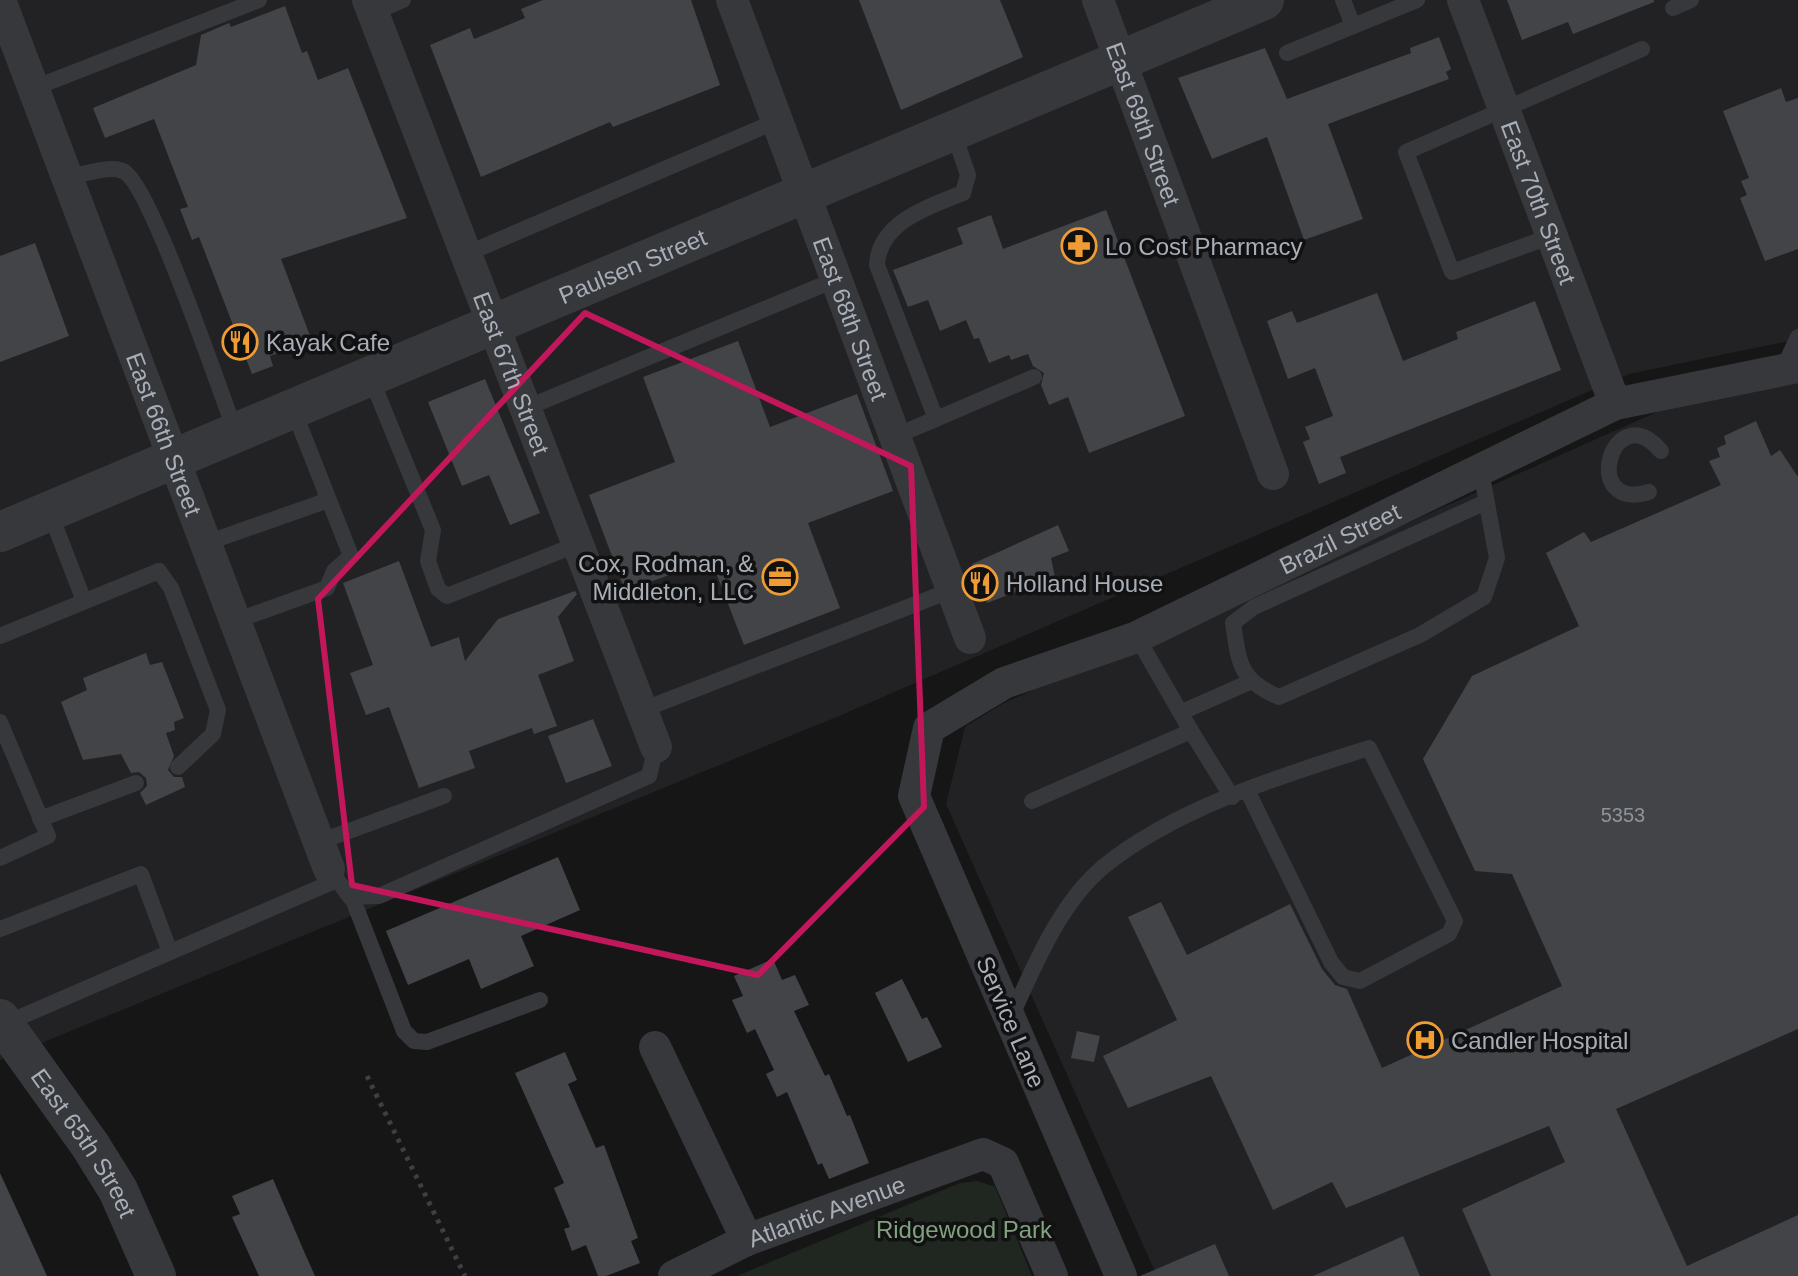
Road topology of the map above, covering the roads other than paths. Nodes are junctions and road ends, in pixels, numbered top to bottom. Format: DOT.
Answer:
graph roads {
  1 [pos="0,0"];
  2 [pos="259,0"];
  3 [pos="403,0"];
  4 [pos="732,0"];
  5 [pos="1098,0"];
  6 [pos="1264,0"];
  7 [pos="1343,0"];
  8 [pos="1417,0"];
  9 [pos="1463,0"];
  10 [pos="1691,0"];
  11 [pos="370,6"];
  12 [pos="1673,8"];
  13 [pos="1353,26"];
  14 [pos="1642,49"];
  15 [pos="1287,53"];
  16 [pos="1120,60"];
  17 [pos="34,88"];
  18 [pos="1504,108"];
  19 [pos="777,121"];
  20 [pos="953,129"];
  21 [pos="68,177"];
  22 [pos="803,191"];
  23 [pos="1552,236"];
  24 [pos="466,254"];
  25 [pos="837,279"];
  26 [pos="493,323"];
  27 [pos="1798,337"];
  28 [pos="1790,369"];
  29 [pos="369,375"];
  30 [pos="1034,377"];
  31 [pos="1615,404"];
  32 [pos="292,407"];
  33 [pos="526,408"];
  34 [pos="936,419"];
  35 [pos="235,431"];
  36 [pos="895,436"];
  37 [pos="1628,438"];
  38 [pos="1661,451"];
  39 [pos="173,457"];
  40 [pos="1273,474"];
  41 [pos="1484,486"];
  42 [pos="1649,492"];
  43 [pos="326,494"];
  44 [pos="49,510"];
  45 [pos="0,532"];
  46 [pos="206,543"];
  47 [pos="578,544"];
  48 [pos="952,590"];
  49 [pos="84,601"];
  50 [pos="235,621"];
  51 [pos="0,636"];
  52 [pos="1137,637"];
  53 [pos="970,638"];
  54 [pos="1252,681"];
  55 [pos="642,710"];
  56 [pos="1182,712"];
  57 [pos="0,722"];
  58 [pos="1191,731"];
  59 [pos="656,747"];
  60 [pos="920,766"];
  61 [pos="178,767"];
  62 [pos="136,783"];
  63 [pos="1240,794"];
  64 [pos="444,796"];
  65 [pos="1032,801"];
  66 [pos="40,819"];
  67 [pos="0,858"];
  68 [pos="328,864"];
  69 [pos="352,897"];
  70 [pos="0,929"];
  71 [pos="170,952"];
  72 [pos="540,1000"];
  73 [pos="1010,1019"];
  74 [pos="2,1022"];
  75 [pos="655,1047"];
  76 [pos="747,1240"];
  77 [pos="156,1276"];
  78 [pos="674,1276"];
  79 [pos="1052,1276"];
  80 [pos="1121,1276"];
  1 -- 17 [label="street, East 66th Street"];
  2 -- 17 [label="lane"];
  3 -- 11 [label="lane"];
  4 -- 19 [label="street, East 68th Street"];
  5 -- 16 [label="street, East 69th Street"];
  6 -- 16 [label="street, Paulsen Street"];
  7 -- 13 [label="lane"];
  8 -- 13 [label="lane"];
  9 -- 18 [label="street, East 70th Street"];
  10 -- 12 [label="lane"];
  11 -- 24 [label="street, East 67th Street"];
  13 -- 15 [label="lane"];
  14 -- 18 [label="lane"];
  16 -- 20 [label="street, Paulsen Street"];
  16 -- 40 [label="street, East 69th Street"];
  17 -- 21 [label="street, East 66th Street"];
  18 -- 23 [label="street, East 70th Street"];
  18 -- 23 [label="lane"];
  19 -- 22 [label="street, East 68th Street"];
  19 -- 24 [label="lane"];
  20 -- 22 [label="street, Paulsen Street"];
  20 -- 34 [label="lane"];
  21 -- 35 [label="lane"];
  21 -- 39 [label="street, East 66th Street"];
  22 -- 25 [label="street, East 68th Street"];
  22 -- 26 [label="street, Paulsen Street"];
  23 -- 31 [label="street, East 70th Street"];
  24 -- 26 [label="street, East 67th Street"];
  25 -- 33 [label="lane"];
  25 -- 36 [label="street, East 68th Street"];
  26 -- 29 [label="street, Paulsen Street"];
  26 -- 33 [label="street, East 67th Street"];
  27 -- 28 [label="lane"];
  28 -- 31 [label="street, Brazil Street"];
  29 -- 32 [label="street, Paulsen Street"];
  29 -- 47 [label="lane"];
  30 -- 34 [label="lane"];
  31 -- 37 [label="lane"];
  31 -- 41 [label="street, Brazil Street"];
  32 -- 35 [label="street, Paulsen Street"];
  32 -- 43 [label="lane"];
  33 -- 47 [label="street, East 67th Street"];
  34 -- 36 [label="lane"];
  35 -- 39 [label="street, Paulsen Street"];
  36 -- 48 [label="street, East 68th Street"];
  37 -- 38 [label="lane"];
  37 -- 42 [label="lane"];
  39 -- 44 [label="street, Paulsen Street"];
  39 -- 46 [label="street, East 66th Street"];
  41 -- 52 [label="street, Brazil Street"];
  41 -- 54 [label="lane"];
  41 -- 54 [label="lane"];
  43 -- 46 [label="lane"];
  43 -- 50 [label="lane"];
  44 -- 45 [label="street, Paulsen Street"];
  44 -- 49 [label="lane"];
  46 -- 50 [label="street, East 66th Street"];
  47 -- 55 [label="street, East 67th Street"];
  48 -- 53 [label="street, East 68th Street"];
  48 -- 55 [label="lane"];
  49 -- 51 [label="lane"];
  49 -- 61 [label="lane"];
  50 -- 68 [label="street, East 66th Street"];
  52 -- 56 [label="lane"];
  52 -- 60 [label="street, Brazil Street"];
  54 -- 56 [label="lane"];
  55 -- 59 [label="street, East 67th Street"];
  56 -- 58 [label="lane"];
  57 -- 66 [label="lane"];
  58 -- 63 [label="lane"];
  58 -- 65 [label="lane"];
  59 -- 69 [label="lane"];
  60 -- 73 [label="street, Service Lane"];
  62 -- 66 [label="lane"];
  63 -- 63 [label="lane"];
  63 -- 73 [label="lane"];
  64 -- 68 [label="lane"];
  66 -- 67 [label="lane"];
  68 -- 69 [label="lane"];
  68 -- 71 [label="lane"];
  69 -- 72 [label="lane"];
  70 -- 71 [label="lane"];
  71 -- 74 [label="lane"];
  73 -- 80 [label="street, Service Lane"];
  74 -- 77 [label="street, East 65th Street"];
  75 -- 76 [label="street"];
  76 -- 78 [label="street, Atlantic Avenue"];
  76 -- 79 [label="street, Atlantic Avenue"];
}
